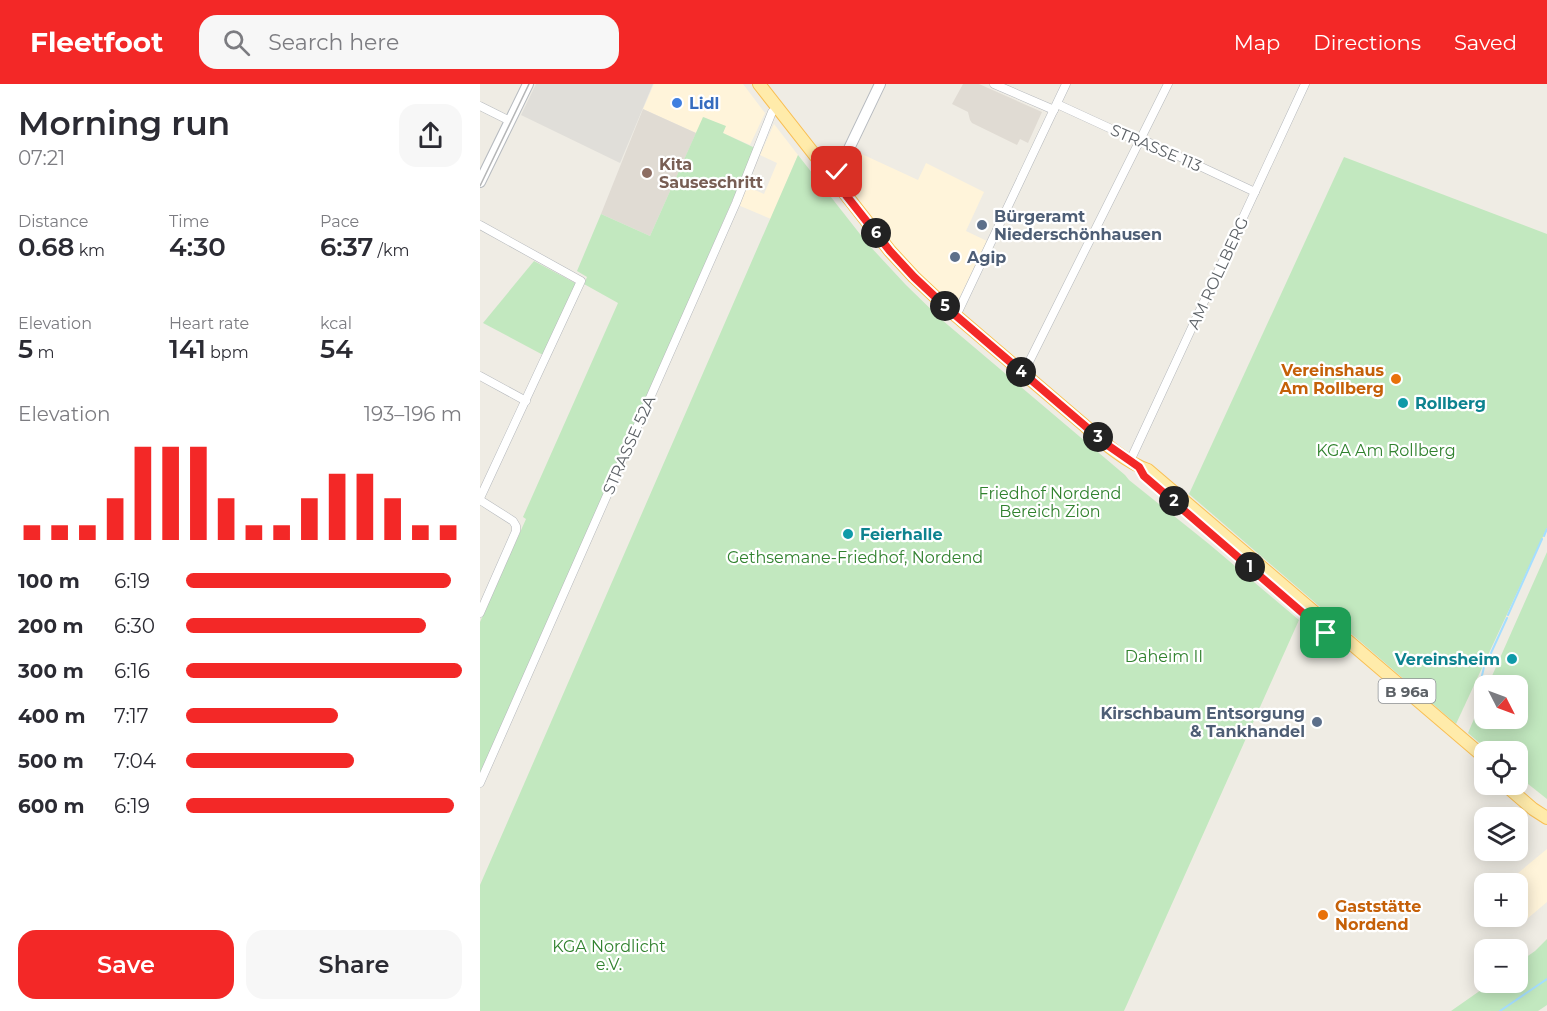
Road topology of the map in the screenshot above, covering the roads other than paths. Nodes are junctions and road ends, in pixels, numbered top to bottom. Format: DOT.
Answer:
graph roads {
  1 [pos="528,84"];
  2 [pos="880,84"];
  3 [pos="994,84"];
  4 [pos="1066,84"];
  5 [pos="1168,84"];
  6 [pos="1305,84"];
  7 [pos="765,86"];
  8 [pos="480,105"];
  9 [pos="1055,107"];
  10 [pos="778,108"];
  11 [pos="510,122"];
  12 [pos="1140,140"];
  13 [pos="834,180"];
  14 [pos="480,182"];
  15 [pos="1255,192"];
  16 [pos="480,225"];
  17 [pos="956,316"];
  18 [pos="1023,374"];
  19 [pos="480,376"];
  20 [pos="526,401"];
  21 [pos="1135,464"];
  22 [pos="480,499"];
  23 [pos="480,613"];
  24 [pos="1456,739"];
  25 [pos="1474,751"];
  26 [pos="1474,757"];
  27 [pos="480,783"];
  28 [pos="1528,794"];
  29 [pos="1517,795"];
  30 [pos="1547,809"];
  31 [pos="1547,818"];
  1 -- 11 [label="street"];
  2 -- 13 [label="street"];
  3 -- 9 [label="street, STRASSE 113"];
  4 -- 9 [label="street"];
  5 -- 12 [label="street"];
  6 -- 15 [label="street, AM ROLLBERG"];
  7 -- 10 [label="main road, B 96a"];
  8 -- 11 [label="street"];
  9 -- 12 [label="street, STRASSE 113"];
  9 -- 17 [label="street"];
  10 -- 13 [label="main road, B 96a"];
  10 -- 27 [label="street, STRASSE 52A"];
  11 -- 14 [label="street"];
  12 -- 15 [label="street, STRASSE 113"];
  12 -- 18 [label="street"];
  13 -- 17 [label="main road, B 96a"];
  15 -- 21 [label="street, AM ROLLBERG"];
  16 -- 20 [label="street"];
  17 -- 18 [label="main road, B 96a"];
  18 -- 21 [label="main road, B 96a"];
  19 -- 20 [label="street"];
  20 -- 22 [label="street"];
  21 -- 24 [label="main road, B 96a"];
  22 -- 23 [label="street"];
  24 -- 25 [label="main road, B 96a"];
  24 -- 26 [label="main road, B 96a"];
  28 -- 30 [label="main road"];
  29 -- 31 [label="main road"];
}
